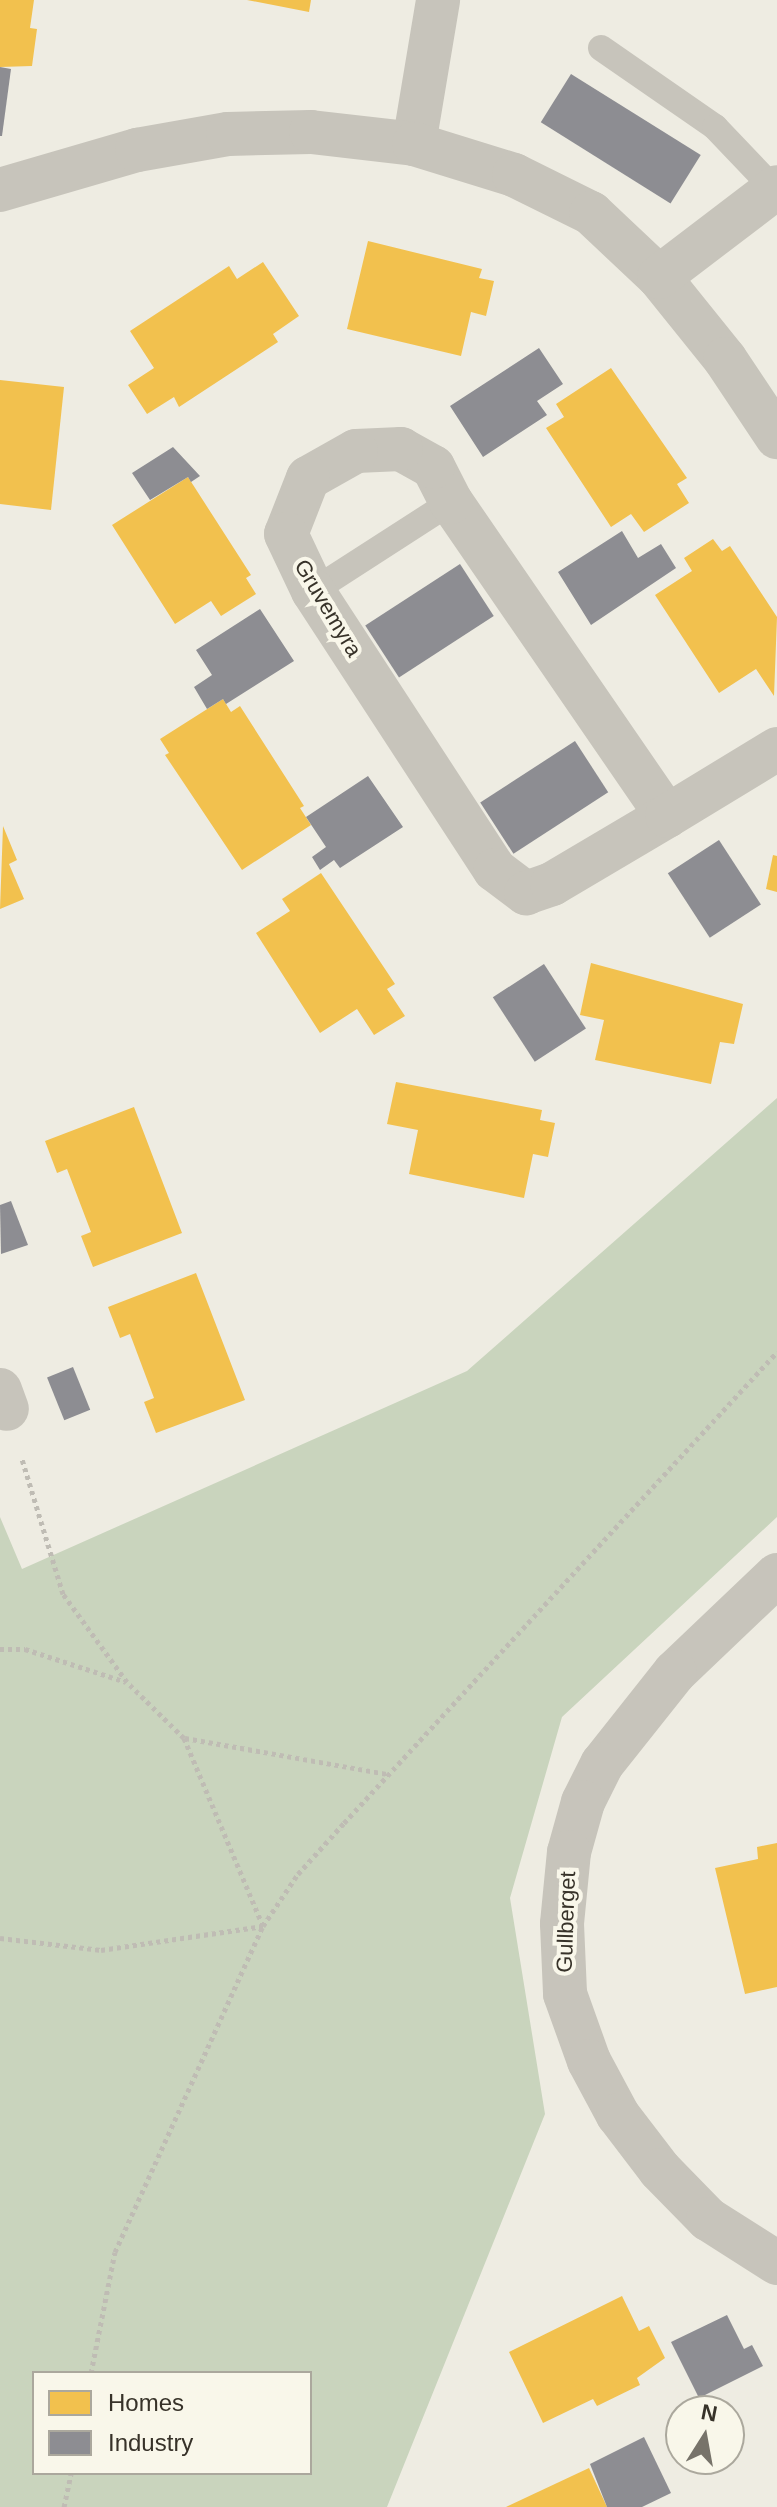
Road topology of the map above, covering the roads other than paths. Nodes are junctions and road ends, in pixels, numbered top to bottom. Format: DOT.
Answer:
graph roads {
  1 [pos="438,0"];
  2 [pos="601,48"];
  3 [pos="414,144"];
  4 [pos="776,189"];
  5 [pos="0,190"];
  6 [pos="659,277"];
  7 [pos="777,437"];
  8 [pos="451,502"];
  9 [pos="313,591"];
  10 [pos="777,749"];
  11 [pos="667,816"];
  12 [pos="777,1575"];
  13 [pos="777,2263"];
  1 -- 3 [label="street"];
  2 -- 4 [label="lane"];
  3 -- 5 [label="street"];
  3 -- 6 [label="street"];
  4 -- 6 [label="street"];
  6 -- 7 [label="street"];
  8 -- 9 [label="lane"];
  8 -- 9 [label="street, Gruvemyra"];
  8 -- 11 [label="street, Gruvemyra"];
  9 -- 11 [label="street, Gruvemyra"];
  10 -- 11 [label="street, Gruvemyra"];
  12 -- 13 [label="street, Gullberget"];
}
